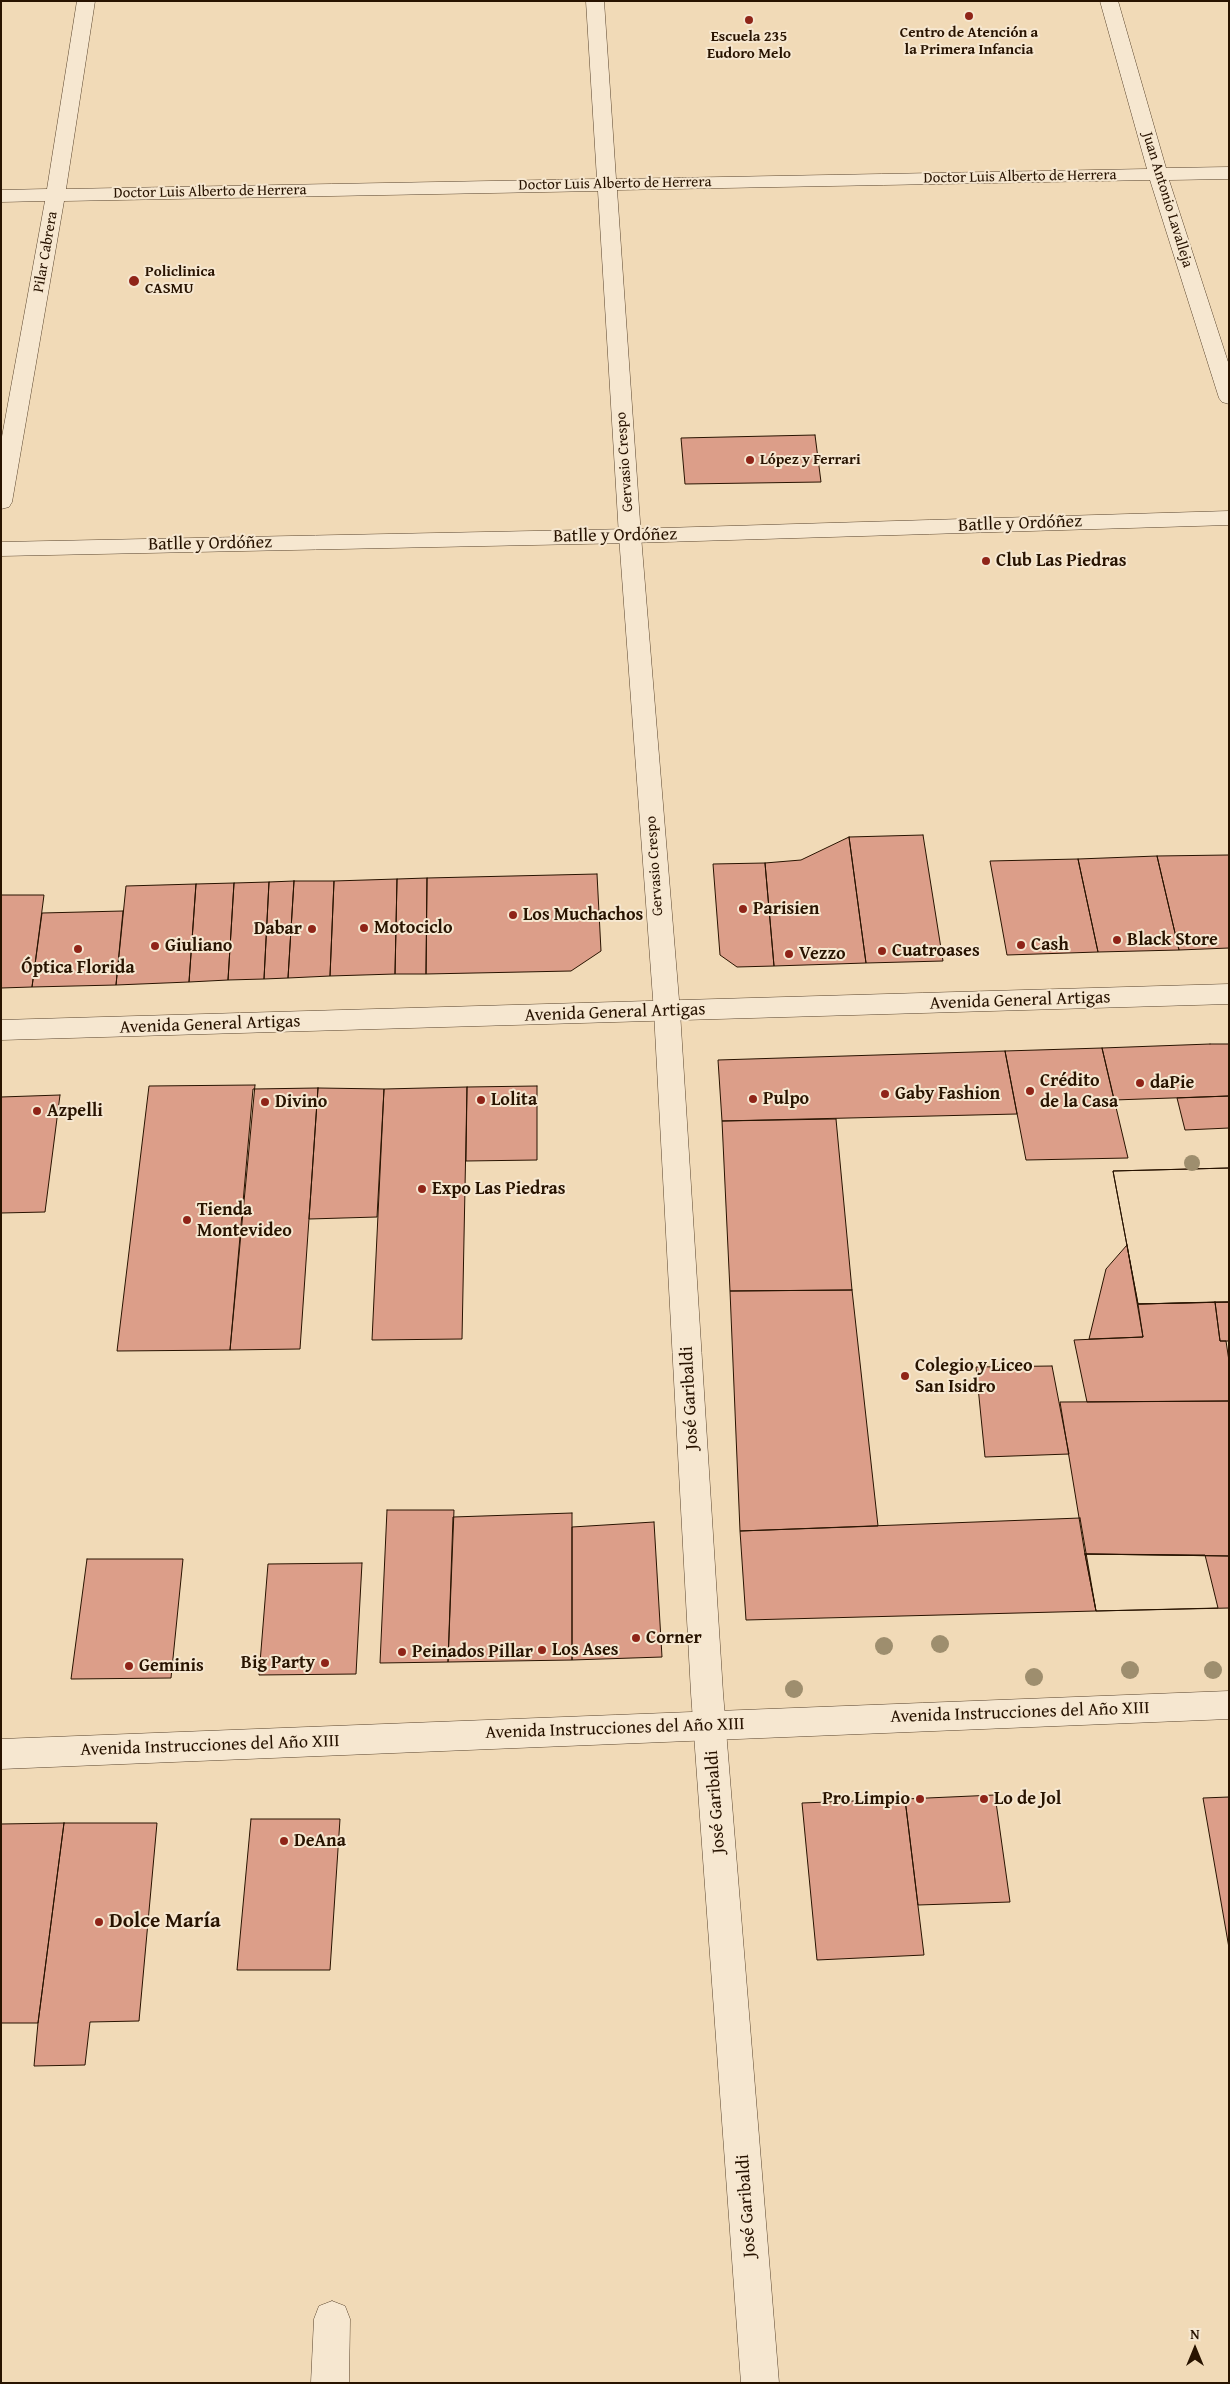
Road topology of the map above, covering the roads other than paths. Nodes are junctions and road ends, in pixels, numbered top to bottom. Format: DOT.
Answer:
graph roads {
  1 [pos="86,1"];
  2 [pos="595,1"];
  3 [pos="1109,1"];
  4 [pos="1229,174"];
  5 [pos="1158,175"];
  6 [pos="606,184"];
  7 [pos="55,195"];
  8 [pos="1,196"];
  9 [pos="1229,398"];
  10 [pos="1,502"];
  11 [pos="1229,518"];
  12 [pos="630,536"];
  13 [pos="1,549"];
  14 [pos="1229,994"];
  15 [pos="667,1012"];
  16 [pos="1,1030"];
  17 [pos="1229,1705"];
  18 [pos="710,1726"];
  19 [pos="1,1754"];
  20 [pos="332,2318"];
  21 [pos="330,2383"];
  22 [pos="760,2383"];
  1 -- 7 [label="street, Pilar Cabrera"];
  2 -- 6 [label="street, Gervasio Crespo"];
  3 -- 5 [label="street, Juan Antonio Lavalleja"];
  4 -- 5 [label="street, Doctor Luis Alberto de Herrera"];
  5 -- 6 [label="street, Doctor Luis Alberto de Herrera"];
  5 -- 9 [label="street, Juan Antonio Lavalleja"];
  6 -- 7 [label="street, Doctor Luis Alberto de Herrera"];
  6 -- 12 [label="street, Gervasio Crespo"];
  7 -- 8 [label="street, Doctor Luis Alberto de Herrera"];
  7 -- 10 [label="street, Pilar Cabrera"];
  11 -- 12 [label="street, Batlle y Ordóñez"];
  12 -- 13 [label="street, Batlle y Ordóñez"];
  12 -- 15 [label="street, Gervasio Crespo"];
  14 -- 15 [label="street, Avenida General Artigas"];
  15 -- 16 [label="street, Avenida General Artigas"];
  15 -- 18 [label="street, José Garibaldi"];
  17 -- 18 [label="street, Avenida Instrucciones del Año XIII"];
  18 -- 19 [label="street, Avenida Instrucciones del Año XIII"];
  18 -- 22 [label="street, José Garibaldi"];
  20 -- 21 [label="street"];
}
